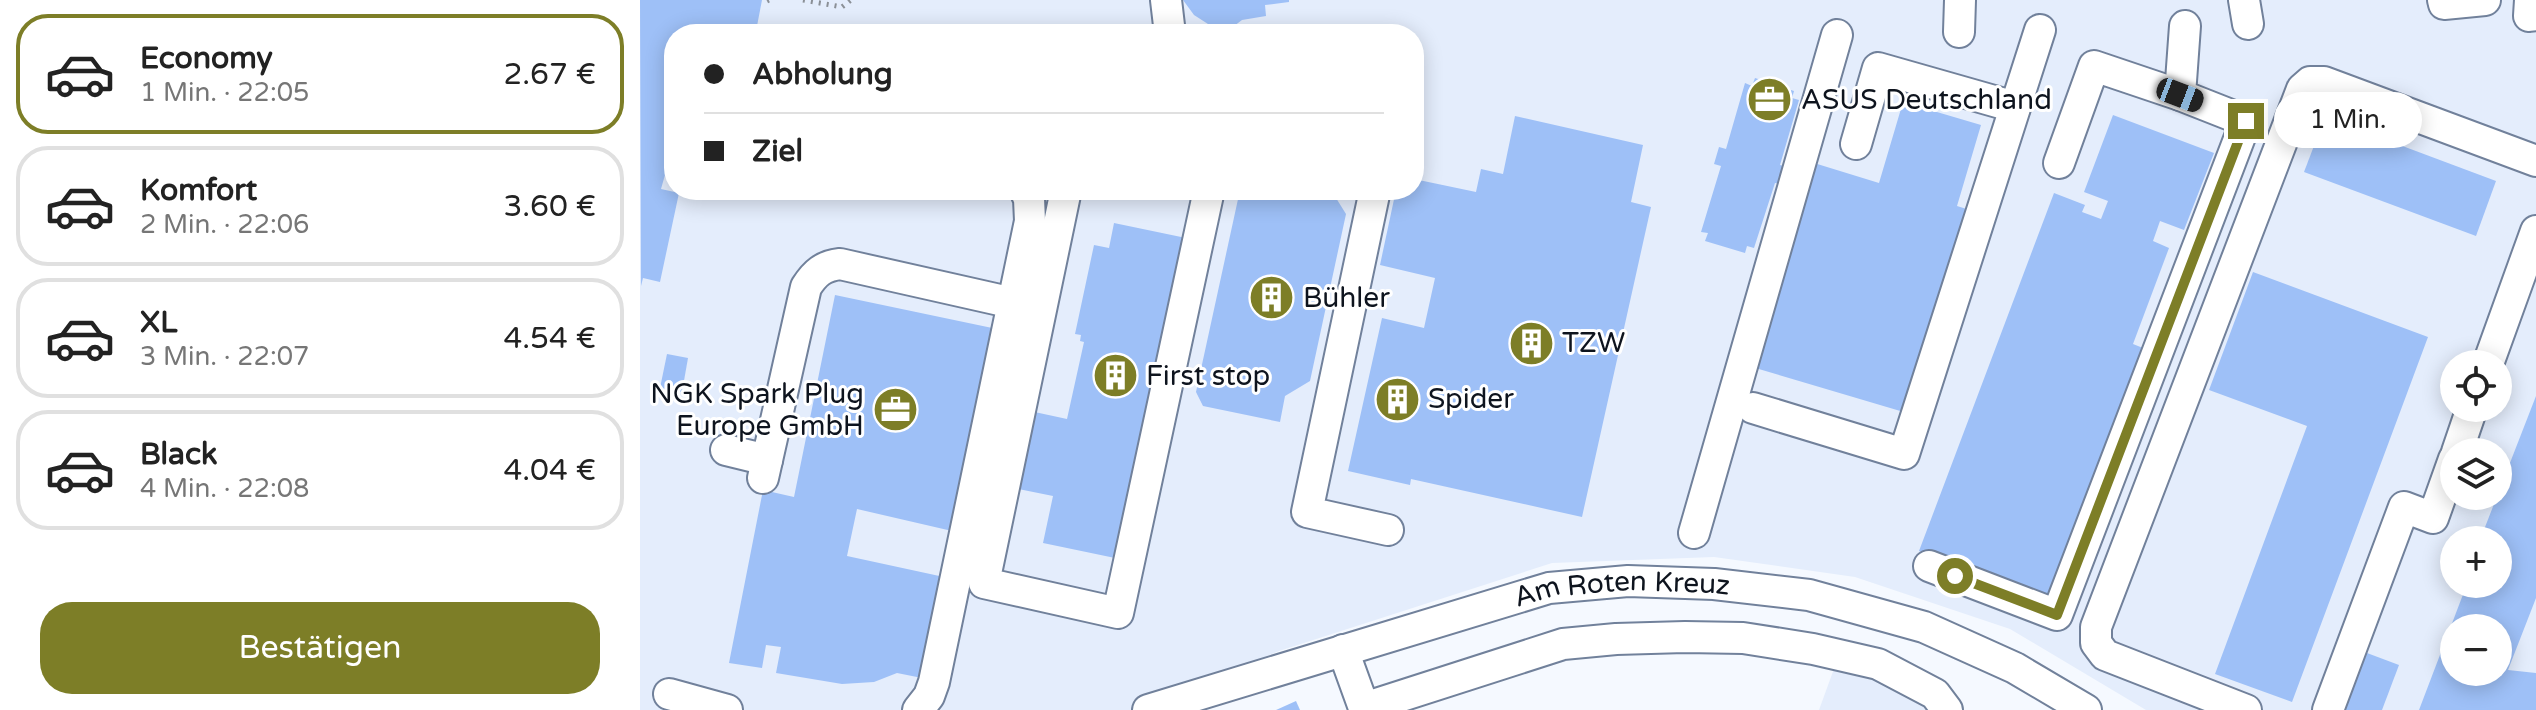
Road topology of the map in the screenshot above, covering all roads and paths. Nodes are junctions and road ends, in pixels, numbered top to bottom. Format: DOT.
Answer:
graph roads {
  1 [pos="803,0"];
  2 [pos="851,0"];
  3 [pos="1166,0"];
  4 [pos="1960,0"];
  5 [pos="2443,0"];
  6 [pos="2485,0"];
  7 [pos="2530,0"];
  8 [pos="2536,15"];
  9 [pos="1169,24"];
  10 [pos="2185,26"];
  11 [pos="2040,30"];
  12 [pos="1959,32"];
  13 [pos="1837,35"];
  14 [pos="2180,95"];
  15 [pos="2015,107"];
  16 [pos="1856,144"];
  17 [pos="2536,161"];
  18 [pos="2059,163"];
  19 [pos="1029,200"];
  20 [pos="1064,200"];
  21 [pos="1207,200"];
  22 [pos="1373,200"];
  23 [pos="2536,231"];
  24 [pos="1013,303"];
  25 [pos="2493,350"];
  26 [pos="1753,408"];
  27 [pos="726,450"];
  28 [pos="2440,498"];
  29 [pos="1388,530"];
  30 [pos="1694,533"];
  31 [pos="1929,566"];
  32 [pos="1343,650"];
  33 [pos="669,694"];
  34 [pos="727,710"];
  35 [pos="918,710"];
  36 [pos="1148,710"];
  37 [pos="1947,710"];
  38 [pos="2086,710"];
  39 [pos="2246,710"];
  40 [pos="2328,710"];
  1 -- 2 [label="path"];
  3 -- 9 [label="street"];
  4 -- 12 [label="street"];
  5 -- 6 [label="street"];
  7 -- 8 [label="street"];
  10 -- 14 [label="street"];
  11 -- 15 [label="street"];
  13 -- 30 [label="street"];
  14 -- 18 [label="street"];
  14 -- 31 [label="street"];
  15 -- 16 [label="street"];
  15 -- 26 [label="street"];
  17 -- 39 [label="street"];
  19 -- 24 [label="street"];
  20 -- 21 [label="street"];
  22 -- 29 [label="street"];
  23 -- 25 [label="street"];
  24 -- 27 [label="street"];
  24 -- 35 [label="street"];
  28 -- 40 [label="street"];
  32 -- 36 [label="street, Am Roten Kreuz"];
  32 -- 37 [label="street"];
  32 -- 38 [label="street, Am Roten Kreuz"];
  33 -- 34 [label="street"];
}
